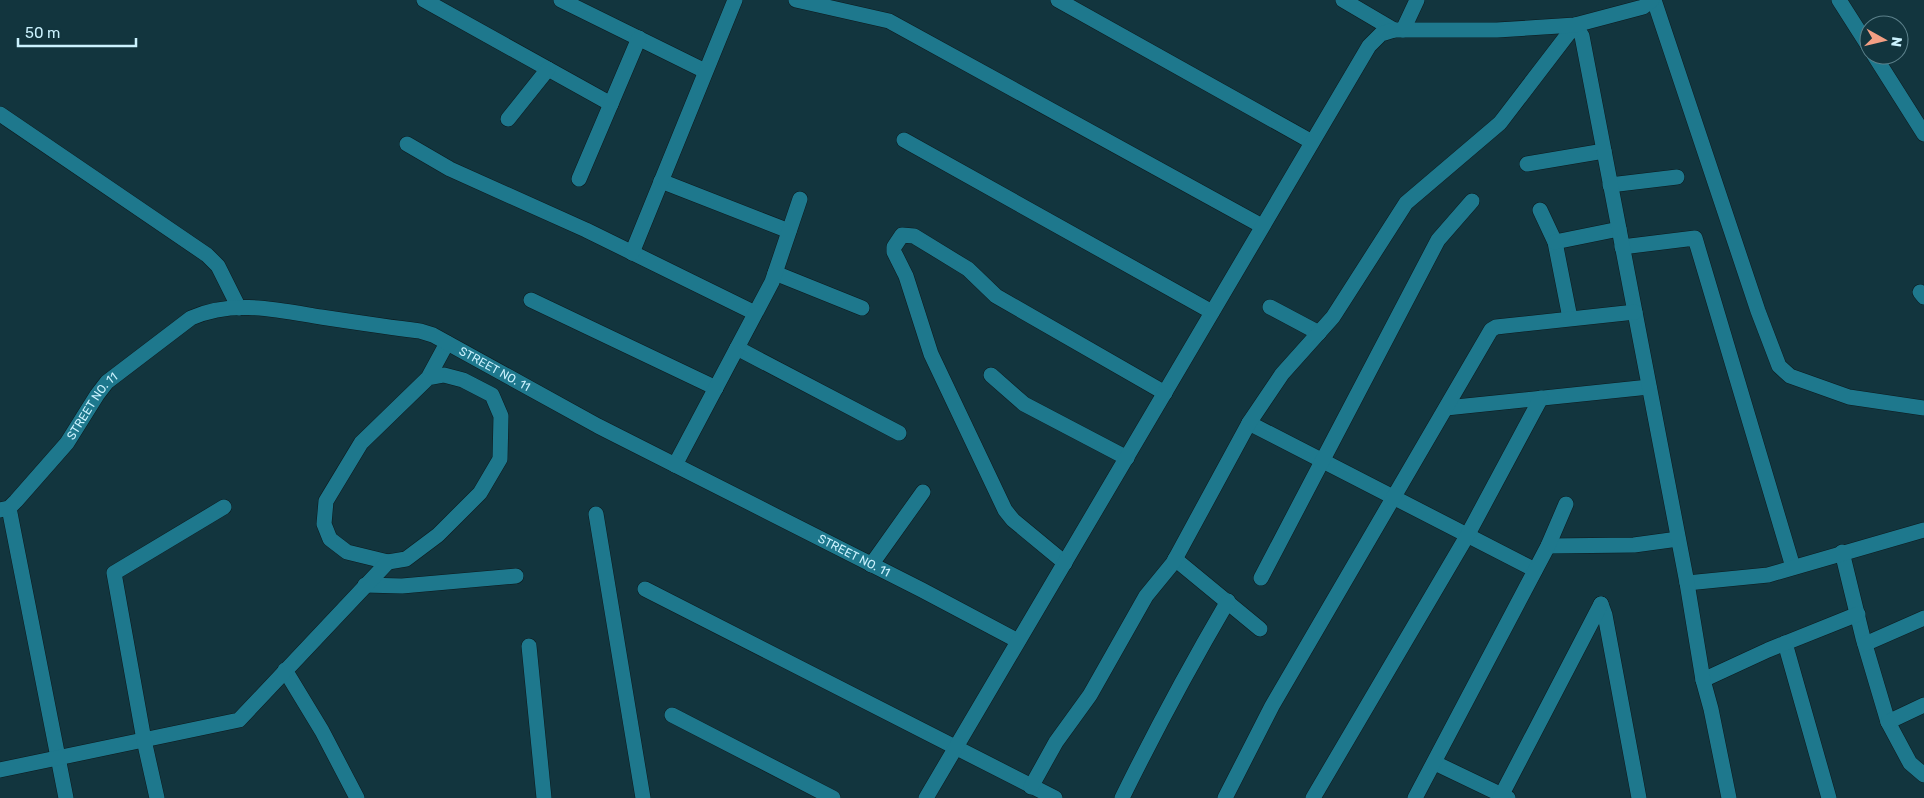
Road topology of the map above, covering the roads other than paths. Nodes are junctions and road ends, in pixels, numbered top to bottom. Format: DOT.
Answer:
graph roads {
  1 [pos="424,0"];
  2 [pos="561,0"];
  3 [pos="735,0"];
  4 [pos="796,0"];
  5 [pos="1058,0"];
  6 [pos="1343,0"];
  7 [pos="1417,0"];
  8 [pos="1653,0"];
  9 [pos="1839,0"];
  10 [pos="1575,25"];
  11 [pos="1398,30"];
  12 [pos="1859,31"];
  13 [pos="639,38"];
  14 [pos="1880,65"];
  15 [pos="548,69"];
  16 [pos="706,71"];
  17 [pos="611,104"];
  18 [pos="0,114"];
  19 [pos="508,119"];
  20 [pos="1924,134"];
  21 [pos="904,140"];
  22 [pos="1312,142"];
  23 [pos="407,144"];
  24 [pos="1604,151"];
  25 [pos="1527,164"];
  26 [pos="1677,177"];
  27 [pos="579,179"];
  28 [pos="661,180"];
  29 [pos="1610,184"];
  30 [pos="800,199"];
  31 [pos="1472,201"];
  32 [pos="1540,210"];
  33 [pos="1262,226"];
  34 [pos="1619,229"];
  35 [pos="789,231"];
  36 [pos="1554,242"];
  37 [pos="1622,247"];
  38 [pos="632,253"];
  39 [pos="774,273"];
  40 [pos="531,300"];
  41 [pos="1270,307"];
  42 [pos="239,308"];
  43 [pos="862,308"];
  44 [pos="756,312"];
  45 [pos="1212,312"];
  46 [pos="1635,312"];
  47 [pos="1570,318"];
  48 [pos="1319,333"];
  49 [pos="447,343"];
  50 [pos="737,348"];
  51 [pos="991,375"];
  52 [pos="428,378"];
  53 [pos="1649,387"];
  54 [pos="716,388"];
  55 [pos="1165,393"];
  56 [pos="1541,398"];
  57 [pos="1446,408"];
  58 [pos="1924,408"];
  59 [pos="1249,423"];
  60 [pos="900,433"];
  61 [pos="1126,458"];
  62 [pos="1321,460"];
  63 [pos="675,465"];
  64 [pos="923,492"];
  65 [pos="1392,498"];
  66 [pos="1566,504"];
  67 [pos="224,507"];
  68 [pos="5,509"];
  69 [pos="596,514"];
  70 [pos="1924,530"];
  71 [pos="1466,536"];
  72 [pos="1678,539"];
  73 [pos="1548,546"];
  74 [pos="1842,552"];
  75 [pos="1175,559"];
  76 [pos="388,562"];
  77 [pos="1065,562"];
  78 [pos="871,565"];
  79 [pos="1794,567"];
  80 [pos="1535,570"];
  81 [pos="516,576"];
  82 [pos="1261,578"];
  83 [pos="1686,583"];
  84 [pos="364,585"];
  85 [pos="644,589"];
  86 [pos="1228,601"];
  87 [pos="1858,614"];
  88 [pos="1924,618"];
  89 [pos="1260,629"];
  90 [pos="1018,641"];
  91 [pos="1785,643"];
  92 [pos="1865,644"];
  93 [pos="530,646"];
  94 [pos="286,670"];
  95 [pos="1703,680"];
  96 [pos="1924,705"];
  97 [pos="672,715"];
  98 [pos="1888,722"];
  99 [pos="144,740"];
  100 [pos="956,748"];
  101 [pos="57,758"];
  102 [pos="1435,763"];
  103 [pos="1921,768"];
  104 [pos="0,770"];
  105 [pos="1031,787"];
  106 [pos="1503,797"];
  107 [pos="66,798"];
  108 [pos="157,798"];
  109 [pos="357,798"];
  110 [pos="544,798"];
  111 [pos="643,798"];
  112 [pos="833,798"];
  113 [pos="926,798"];
  114 [pos="1055,798"];
  115 [pos="1122,798"];
  116 [pos="1225,798"];
  117 [pos="1314,798"];
  118 [pos="1415,798"];
  119 [pos="1639,798"];
  120 [pos="1729,798"];
  121 [pos="1829,798"];
  1 -- 15 [label="street"];
  2 -- 13 [label="street"];
  3 -- 16 [label="street"];
  4 -- 33 [label="street"];
  5 -- 22 [label="street"];
  6 -- 11 [label="street"];
  7 -- 11 [label="street"];
  8 -- 10 [label="street"];
  8 -- 58 [label="street"];
  9 -- 12 [label="street"];
  10 -- 11 [label="street"];
  10 -- 24 [label="street"];
  10 -- 48 [label="street"];
  11 -- 22 [label="street"];
  13 -- 16 [label="street"];
  13 -- 17 [label="street"];
  14 -- 20 [label="street"];
  15 -- 17 [label="street"];
  15 -- 19 [label="street"];
  16 -- 28 [label="street"];
  17 -- 27 [label="street"];
  18 -- 42 [label="street"];
  21 -- 45 [label="street"];
  22 -- 33 [label="street"];
  23 -- 38 [label="street"];
  24 -- 25 [label="street"];
  24 -- 29 [label="street"];
  26 -- 29 [label="street"];
  28 -- 35 [label="street"];
  28 -- 38 [label="street"];
  29 -- 34 [label="street"];
  30 -- 35 [label="street"];
  31 -- 62 [label="street"];
  32 -- 36 [label="street"];
  33 -- 45 [label="street"];
  34 -- 36 [label="street"];
  34 -- 37 [label="street"];
  35 -- 39 [label="street"];
  36 -- 47 [label="street"];
  37 -- 46 [label="street"];
  37 -- 79 [label="street"];
  38 -- 44 [label="street"];
  39 -- 43 [label="street"];
  39 -- 44 [label="street"];
  40 -- 54 [label="street"];
  41 -- 48 [label="street"];
  42 -- 49 [label="street, STREET NO. 11"];
  42 -- 68 [label="street, STREET NO. 11"];
  44 -- 50 [label="street"];
  45 -- 55 [label="street"];
  46 -- 47 [label="street"];
  46 -- 53 [label="street"];
  47 -- 57 [label="street"];
  48 -- 59 [label="street"];
  49 -- 52 [label="street"];
  49 -- 63 [label="street, STREET NO. 11"];
  50 -- 54 [label="street"];
  50 -- 60 [label="street"];
  51 -- 61 [label="street"];
  52 -- 76 [label="street"];
  52 -- 76 [label="street"];
  53 -- 56 [label="street"];
  53 -- 72 [label="street"];
  54 -- 63 [label="street"];
  55 -- 61 [label="street"];
  55 -- 77 [label="street"];
  56 -- 57 [label="street"];
  56 -- 71 [label="street"];
  57 -- 65 [label="street"];
  59 -- 62 [label="street"];
  59 -- 75 [label="street"];
  61 -- 77 [label="street"];
  62 -- 65 [label="street"];
  62 -- 82 [label="street"];
  63 -- 78 [label="street, STREET NO. 11"];
  64 -- 78 [label="street"];
  65 -- 71 [label="street"];
  65 -- 116 [label="street"];
  66 -- 73 [label="street"];
  67 -- 99 [label="street"];
  68 -- 101 [label="street"];
  69 -- 111 [label="street"];
  70 -- 74 [label="street"];
  71 -- 80 [label="street"];
  71 -- 117 [label="street"];
  72 -- 73 [label="street"];
  72 -- 83 [label="street"];
  73 -- 80 [label="street"];
  74 -- 79 [label="street"];
  74 -- 87 [label="street"];
  75 -- 86 [label="street"];
  75 -- 105 [label="street"];
  76 -- 84 [label="street"];
  77 -- 90 [label="street"];
  78 -- 90 [label="street, STREET NO. 11"];
  79 -- 83 [label="street"];
  80 -- 102 [label="street"];
  81 -- 84 [label="street"];
  83 -- 95 [label="street"];
  84 -- 94 [label="street"];
  85 -- 100 [label="street"];
  86 -- 89 [label="street"];
  86 -- 115 [label="street"];
  87 -- 91 [label="street"];
  87 -- 92 [label="street"];
  88 -- 92 [label="street"];
  90 -- 100 [label="street"];
  91 -- 95 [label="street"];
  91 -- 121 [label="street"];
  92 -- 98 [label="street"];
  93 -- 110 [label="street"];
  94 -- 99 [label="street"];
  94 -- 109 [label="street"];
  95 -- 120 [label="street"];
  96 -- 98 [label="street"];
  97 -- 112 [label="street"];
  98 -- 103 [label="street"];
  99 -- 101 [label="street"];
  99 -- 108 [label="street"];
  100 -- 105 [label="street"];
  100 -- 113 [label="street"];
  101 -- 104 [label="street"];
  101 -- 107 [label="street"];
  102 -- 106 [label="street"];
  102 -- 118 [label="street"];
  105 -- 114 [label="street"];
  106 -- 119 [label="street"];
}
